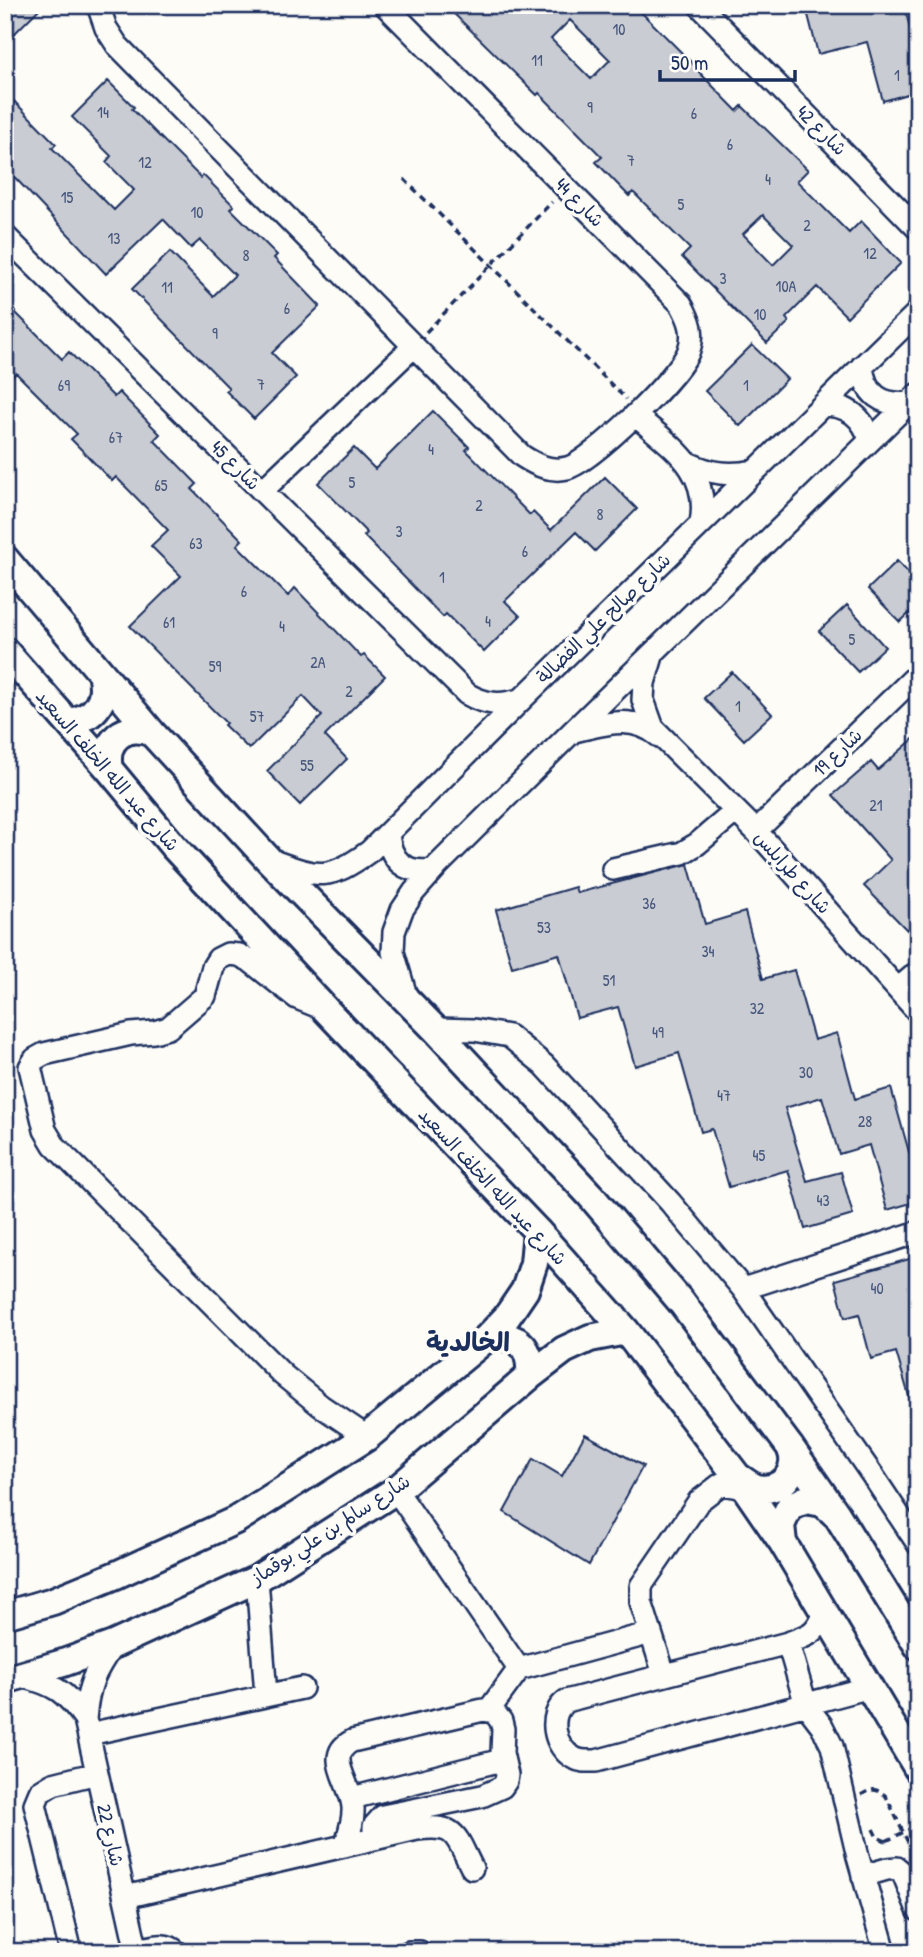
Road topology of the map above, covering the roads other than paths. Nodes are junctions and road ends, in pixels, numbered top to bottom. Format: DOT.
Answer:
graph roads {
  1 [pos="98,5"];
  2 [pos="385,5"];
  3 [pos="699,5"];
  4 [pos="917,227"];
  5 [pos="5,236"];
  6 [pos="918,313"];
  7 [pos="414,345"];
  8 [pos="862,366"];
  9 [pos="913,398"];
  10 [pos="823,405"];
  11 [pos="637,413"];
  12 [pos="870,440"];
  13 [pos="688,463"];
  14 [pos="755,471"];
  15 [pos="262,491"];
  16 [pos="701,523"];
  17 [pos="5,559"];
  18 [pos="5,651"];
  19 [pos="654,652"];
  20 [pos="101,673"];
  21 [pos="918,674"];
  22 [pos="467,694"];
  23 [pos="522,699"];
  24 [pos="68,722"];
  25 [pos="572,732"];
  26 [pos="152,733"];
  27 [pos="661,737"];
  28 [pos="471,749"];
  29 [pos="109,769"];
  30 [pos="736,811"];
  31 [pos="756,831"];
  32 [pos="388,834"];
  33 [pos="270,860"];
  34 [pos="612,869"];
  35 [pos="433,870"];
  36 [pos="918,972"];
  37 [pos="898,989"];
  38 [pos="408,1001"];
  39 [pos="326,1010"];
  40 [pos="918,1012"];
  41 [pos="435,1029"];
  42 [pos="537,1231"];
  43 [pos="918,1232"];
  44 [pos="743,1289"];
  45 [pos="626,1331"];
  46 [pos="488,1337"];
  47 [pos="530,1376"];
  48 [pos="367,1437"];
  49 [pos="790,1447"];
  50 [pos="741,1482"];
  51 [pos="396,1490"];
  52 [pos="836,1516"];
  53 [pos="783,1542"];
  54 [pos="918,1545"];
  55 [pos="257,1579"];
  56 [pos="825,1611"];
  57 [pos="5,1615"];
  58 [pos="651,1633"];
  59 [pos="788,1643"];
  60 [pos="113,1644"];
  61 [pos="918,1646"];
  62 [pos="519,1669"];
  63 [pos="664,1674"];
  64 [pos="14,1678"];
  65 [pos="870,1687"];
  66 [pos="302,1688"];
  67 [pos="266,1695"];
  68 [pos="806,1705"];
  69 [pos="489,1710"];
  70 [pos="87,1726"];
  71 [pos="502,1760"];
  72 [pos="918,1769"];
  73 [pos="97,1773"];
  74 [pos="352,1798"];
  75 [pos="374,1839"];
  76 [pos="345,1846"];
  77 [pos="472,1868"];
  78 [pos="863,1876"];
  79 [pos="125,1897"];
  80 [pos="918,1910"];
  81 [pos="137,1951"];
  82 [pos="71,1952"];
  83 [pos="177,1952"];
  84 [pos="409,1952"];
  85 [pos="420,1952"];
  86 [pos="885,1952"];
  1 -- 7 [label="street, شارع 44"];
  2 -- 11 [label="street, شارع 44"];
  3 -- 4 [label="street, شارع 42"];
  5 -- 15 [label="street, شارع 45"];
  6 -- 8 [label="street, شارع صالح علي الفضالة"];
  7 -- 11 [label="street, شارع 44"];
  7 -- 15 [label="street"];
  8 -- 9 [label="street"];
  8 -- 10 [label="street, شارع صالح علي الفضالة"];
  9 -- 12 [label="street"];
  10 -- 12 [label="street"];
  10 -- 14 [label="street, شارع صالح علي الفضالة"];
  11 -- 13 [label="street"];
  12 -- 19 [label="street"];
  13 -- 14 [label="street"];
  13 -- 16 [label="street"];
  14 -- 16 [label="street, شارع صالح علي الفضالة"];
  15 -- 22 [label="street, شارع 45"];
  16 -- 23 [label="street, شارع صالح علي الفضالة"];
  17 -- 20 [label="main road"];
  18 -- 24 [label="main road, شارع عبد الله الخلف السعيد"];
  19 -- 25 [label="street"];
  19 -- 27 [label="street, شارع طرابلس"];
  20 -- 24 [label="main road"];
  20 -- 26 [label="main road"];
  21 -- 31 [label="street, شارع 19"];
  22 -- 23 [label="street, شارع 45"];
  22 -- 28 [label="street"];
  23 -- 28 [label="street, شارع صالح علي الفضالة"];
  24 -- 29 [label="main road, شارع عبد الله الخلف السعيد"];
  25 -- 27 [label="street, شارع طرابلس"];
  25 -- 35 [label="street"];
  26 -- 29 [label="main road"];
  26 -- 33 [label="main road"];
  27 -- 30 [label="street, شارع طرابلس"];
  28 -- 32 [label="street, شارع صالح علي الفضالة"];
  29 -- 39 [label="main road, شارع عبد الله الخلف السعيد"];
  30 -- 31 [label="street, شارع طرابلس"];
  30 -- 34 [label="street"];
  31 -- 37 [label="street, شارع طرابلس"];
  32 -- 33 [label="street, شارع صالح علي الفضالة"];
  32 -- 35 [label="street"];
  33 -- 38 [label="main road"];
  35 -- 38 [label="street"];
  36 -- 37 [label="street"];
  37 -- 40 [label="street, شارع طرابلس"];
  38 -- 41 [label="main road"];
  39 -- 42 [label="main road, شارع عبد الله الخلف السعيد"];
  39 -- 48 [label="street"];
  41 -- 44 [label="street"];
  41 -- 49 [label="main road"];
  42 -- 45 [label="main road, شارع عبد الله الخلف السعيد"];
  42 -- 46 [label="main road"];
  43 -- 44 [label="street"];
  44 -- 54 [label="street"];
  45 -- 47 [label="main road, شارع سالم بن علي بوقماز"];
  45 -- 50 [label="main road, شارع عبد الله الخلف السعيد"];
  46 -- 47 [label="main road"];
  46 -- 48 [label="main road"];
  47 -- 51 [label="main road, شارع سالم بن علي بوقماز"];
  48 -- 57 [label="main road"];
  49 -- 50 [label="main road"];
  49 -- 52 [label="main road"];
  50 -- 53 [label="main road, شارع عبد الله الخلف السعيد"];
  50 -- 58 [label="street"];
  51 -- 55 [label="main road, شارع سالم بن علي بوقماز"];
  51 -- 62 [label="street"];
  52 -- 53 [label="main road"];
  52 -- 61 [label="main road"];
  53 -- 56 [label="main road, شارع عبد الله الخلف السعيد"];
  55 -- 60 [label="main road, شارع سالم بن علي بوقماز"];
  55 -- 67 [label="street"];
  56 -- 59 [label="street"];
  56 -- 65 [label="main road, شارع عبد الله الخلف السعيد"];
  58 -- 62 [label="street"];
  58 -- 63 [label="street"];
  59 -- 63 [label="street"];
  59 -- 68 [label="street"];
  60 -- 64 [label="main road, شارع سالم بن علي بوقماز"];
  60 -- 70 [label="street, شارع 22"];
  62 -- 69 [label="street"];
  63 -- 68 [label="street"];
  64 -- 70 [label="street"];
  65 -- 68 [label="street"];
  65 -- 72 [label="main road, شارع عبد الله الخلف السعيد"];
  66 -- 67 [label="street"];
  67 -- 70 [label="street"];
  68 -- 78 [label="street"];
  69 -- 71 [label="street"];
  69 -- 74 [label="street"];
  70 -- 73 [label="street, شارع 22"];
  71 -- 74 [label="street"];
  71 -- 75 [label="street"];
  73 -- 79 [label="street, شارع 22"];
  73 -- 82 [label="street"];
  74 -- 76 [label="street"];
  75 -- 76 [label="street"];
  75 -- 77 [label="street"];
  76 -- 79 [label="street"];
  78 -- 80 [label="street"];
  78 -- 86 [label="street"];
  79 -- 81 [label="street, شارع 22"];
  81 -- 83 [label="street"];
  84 -- 85 [label="street"];
}
